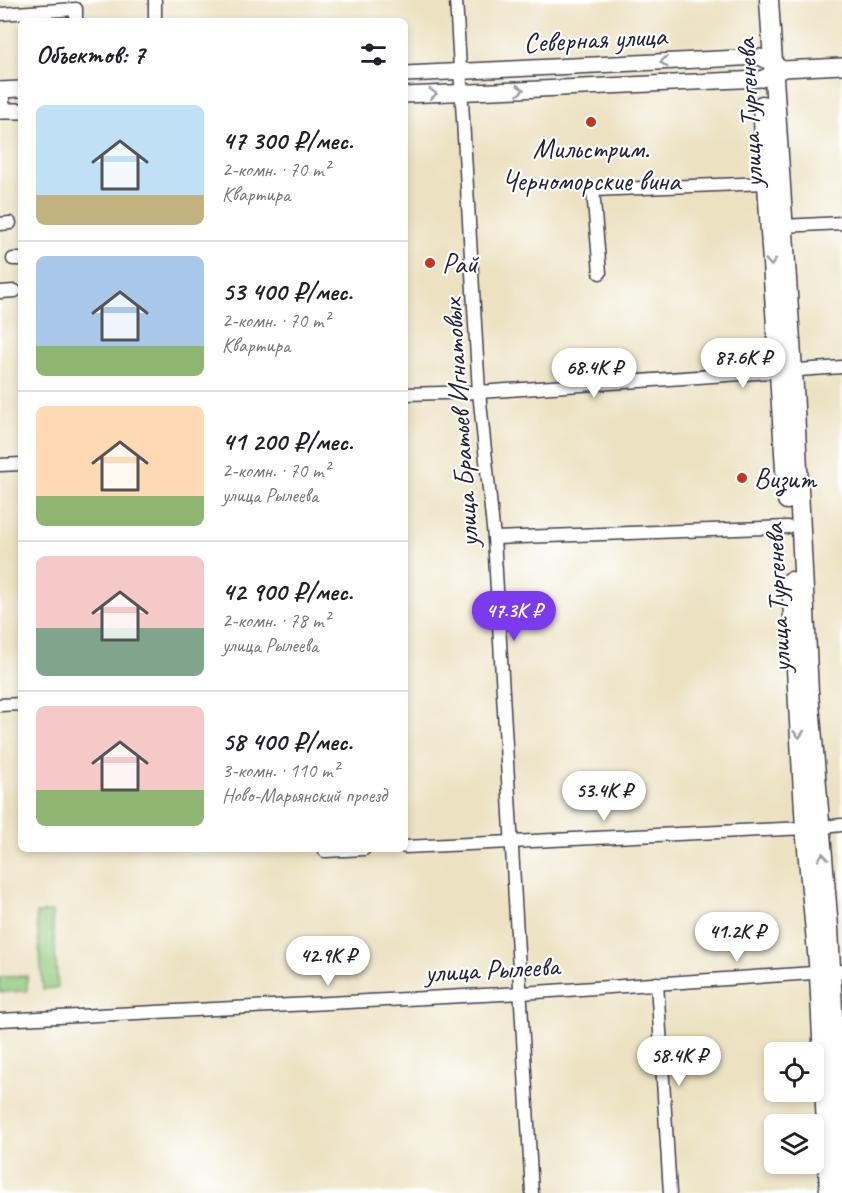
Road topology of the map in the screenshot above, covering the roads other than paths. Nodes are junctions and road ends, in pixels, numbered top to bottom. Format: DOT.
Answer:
graph roads {
  1 [pos="154,0"];
  2 [pos="456,0"];
  3 [pos="757,0"];
  4 [pos="769,0"];
  5 [pos="76,10"];
  6 [pos="0,14"];
  7 [pos="155,18"];
  8 [pos="842,66"];
  9 [pos="770,68"];
  10 [pos="460,71"];
  11 [pos="408,74"];
  12 [pos="18,89"];
  13 [pos="1,90"];
  14 [pos="461,93"];
  15 [pos="408,95"];
  16 [pos="1,111"];
  17 [pos="18,111"];
  18 [pos="766,183"];
  19 [pos="842,223"];
  20 [pos="783,226"];
  21 [pos="600,273"];
  22 [pos="15,291"];
  23 [pos="0,292"];
  24 [pos="842,368"];
  25 [pos="786,371"];
  26 [pos="479,392"];
  27 [pos="408,394"];
  28 [pos="18,464"];
  29 [pos="0,465"];
  30 [pos="789,527"];
  31 [pos="494,538"];
  32 [pos="18,704"];
  33 [pos="0,705"];
  34 [pos="842,825"];
  35 [pos="813,828"];
  36 [pos="512,841"];
  37 [pos="408,847"];
  38 [pos="831,972"];
  39 [pos="657,983"];
  40 [pos="522,993"];
  41 [pos="0,1020"];
  42 [pos="532,1193"];
  43 [pos="670,1193"];
  44 [pos="829,1193"];
  45 [pos="842,1193"];
  1 -- 7 [label="street"];
  2 -- 10 [label="street, улица Братьев Игнатовых"];
  3 -- 9 [label="highway, улица Тургенева"];
  4 -- 9 [label="highway, улица Тургенева"];
  5 -- 6 [label="street"];
  8 -- 9 [label="main road, Северная улица"];
  9 -- 10 [label="main road, Северная улица, one-way"];
  14 -- 9 [label="main road, Северная улица, one-way"];
  9 -- 18 [label="highway, улица Тургенева"];
  9 -- 20 [label="highway, улица Тургенева"];
  10 -- 11 [label="main road, Северная улица"];
  10 -- 14 [label="street, улица Братьев Игнатовых"];
  12 -- 13 [label="main road"];
  13 -- 16 [label="main road"];
  15 -- 14 [label="main road, Северная улица, one-way"];
  14 -- 26 [label="street, улица Братьев Игнатовых"];
  16 -- 17 [label="main road"];
  18 -- 21 [label="street"];
  18 -- 25 [label="highway, улица Тургенева, one-way"];
  19 -- 20 [label="street"];
  20 -- 25 [label="highway, улица Тургенева"];
  22 -- 23 [label="street"];
  24 -- 25 [label="street"];
  25 -- 26 [label="street"];
  25 -- 30 [label="highway, улица Тургенева"];
  25 -- 35 [label="highway, улица Тургенева"];
  26 -- 27 [label="street"];
  26 -- 31 [label="street, улица Братьев Игнатовых"];
  28 -- 29 [label="street"];
  30 -- 31 [label="street"];
  30 -- 35 [label="highway, улица Тургенева, one-way"];
  31 -- 36 [label="street, улица Братьев Игнатовых"];
  32 -- 33 [label="street"];
  34 -- 35 [label="street"];
  35 -- 36 [label="street"];
  35 -- 38 [label="highway, улица Тургенева"];
  36 -- 37 [label="street"];
  36 -- 40 [label="street, улица Братьев Игнатовых"];
  38 -- 39 [label="street, улица Рылеева"];
  38 -- 44 [label="highway, улица Тургенева"];
  38 -- 45 [label="highway, улица Тургенева"];
  39 -- 40 [label="street, улица Рылеева"];
  39 -- 43 [label="street"];
  40 -- 41 [label="street, улица Рылеева"];
  40 -- 42 [label="street, улица Братьев Игнатовых"];
}
